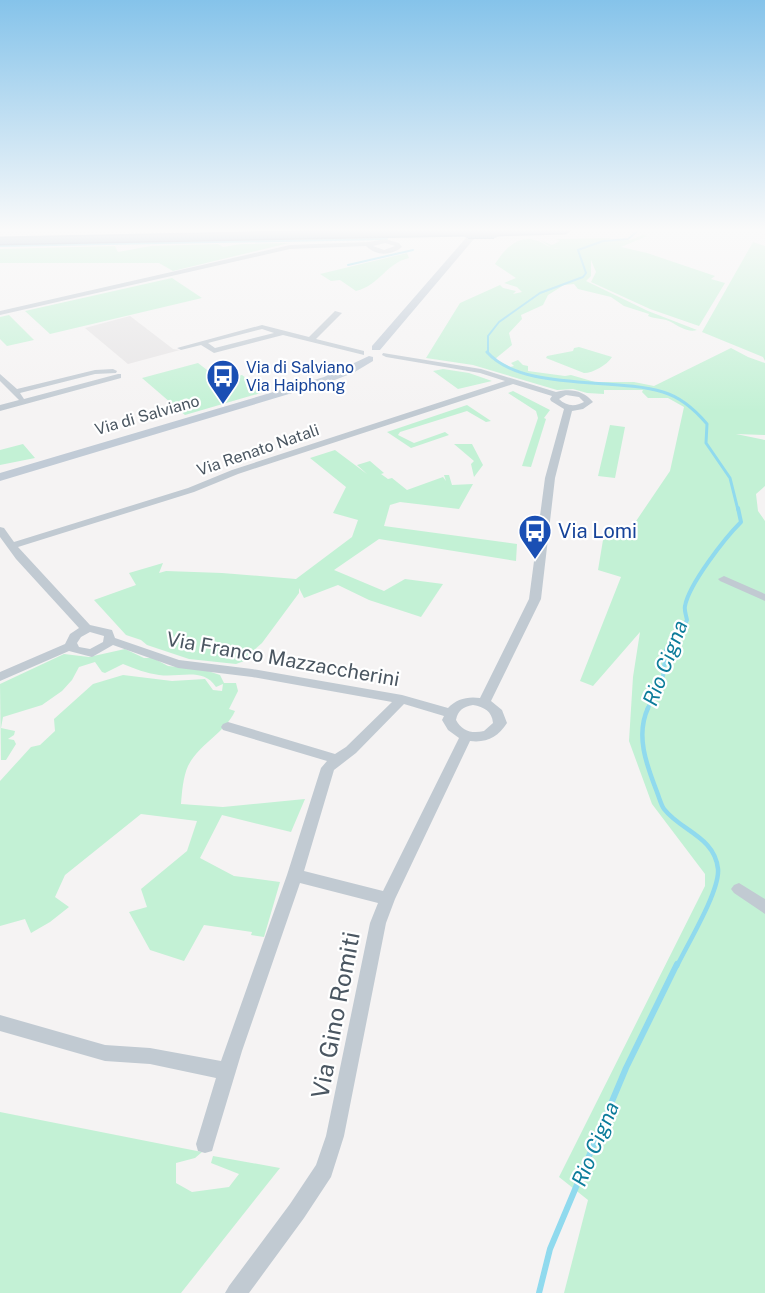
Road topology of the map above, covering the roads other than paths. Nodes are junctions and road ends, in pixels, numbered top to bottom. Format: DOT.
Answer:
graph roads {
  1 [pos="101,290"];
  2 [pos="423,290"];
  3 [pos="338,312"];
  4 [pos="0,313"];
  5 [pos="310,340"];
  6 [pos="181,348"];
  7 [pos="373,354"];
  8 [pos="0,376"];
  9 [pos="514,381"];
  10 [pos="15,393"];
  11 [pos="557,395"];
  12 [pos="23,402"];
  13 [pos="0,408"];
  14 [pos="568,408"];
  15 [pos="43,462"];
  16 [pos="0,469"];
  17 [pos="0,477"];
  18 [pos="0,530"];
  19 [pos="12,546"];
  20 [pos="724,579"];
  21 [pos="765,598"];
  22 [pos="87,629"];
  23 [pos="110,640"];
  24 [pos="72,646"];
  25 [pos="0,677"];
  26 [pos="402,699"];
  27 [pos="484,703"];
  28 [pos="450,713"];
  29 [pos="228,727"];
  30 [pos="466,736"];
  31 [pos="337,759"];
  32 [pos="295,875"];
  33 [pos="738,889"];
  34 [pos="387,899"];
  35 [pos="765,907"];
  36 [pos="0,1023"];
  37 [pos="226,1071"];
  38 [pos="206,1144"];
  39 [pos="236,1293"];
  1 -- 4 [label="street"];
  2 -- 7 [label="street, Via di Salviano"];
  3 -- 5 [label="street"];
  5 -- 6 [label="street"];
  5 -- 7 [label="street"];
  7 -- 9 [label="street"];
  7 -- 15 [label="street, Via di Salviano"];
  8 -- 10 [label="street"];
  9 -- 11 [label="street"];
  9 -- 19 [label="street, Via Renato Natali"];
  10 -- 12 [label="street"];
  10 -- 12 [label="street"];
  11 -- 14 [label="street"];
  11 -- 14 [label="street"];
  12 -- 13 [label="street"];
  14 -- 27 [label="street"];
  15 -- 16 [label="street"];
  15 -- 17 [label="street, Via di Salviano"];
  18 -- 19 [label="street"];
  19 -- 22 [label="street"];
  20 -- 21 [label="street"];
  22 -- 23 [label="street"];
  22 -- 24 [label="street"];
  23 -- 24 [label="street"];
  23 -- 26 [label="street, Via Franco Mazzaccherini"];
  24 -- 25 [label="street"];
  26 -- 28 [label="street, Via Franco Mazzaccherini"];
  26 -- 31 [label="street"];
  27 -- 28 [label="street"];
  27 -- 30 [label="street"];
  28 -- 30 [label="street"];
  29 -- 31 [label="street"];
  30 -- 34 [label="street, Via Gino Romiti"];
  31 -- 32 [label="street"];
  32 -- 34 [label="street"];
  32 -- 37 [label="street"];
  33 -- 35 [label="street"];
  34 -- 39 [label="street, Via Gino Romiti"];
  36 -- 37 [label="street"];
  37 -- 38 [label="street"];
}
